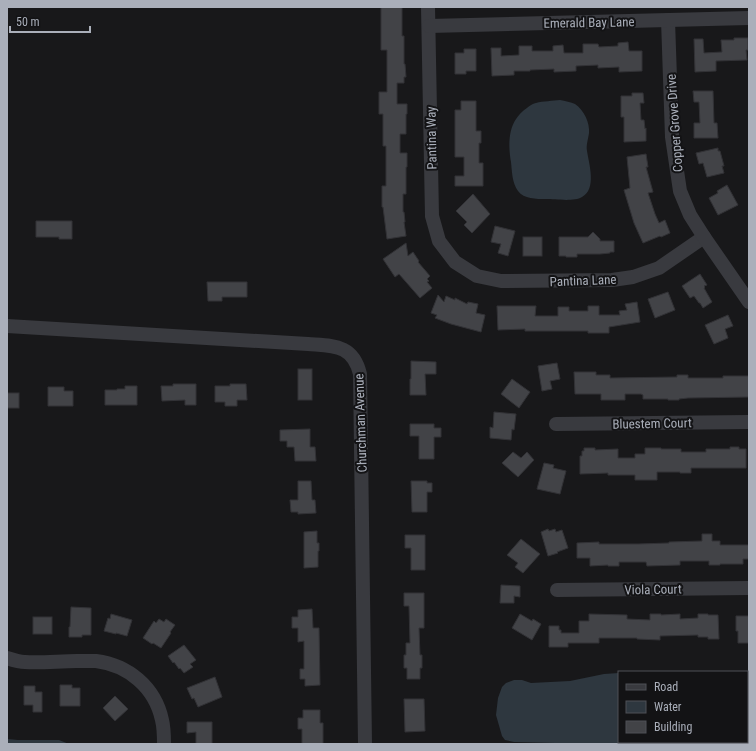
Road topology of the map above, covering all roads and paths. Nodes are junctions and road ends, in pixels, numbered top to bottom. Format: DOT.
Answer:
graph roads {
  1 [pos="428,7"];
  2 [pos="749,18"];
  3 [pos="668,20"];
  4 [pos="429,26"];
  5 [pos="704,237"];
  6 [pos="456,262"];
  7 [pos="749,302"];
  8 [pos="7,326"];
  9 [pos="749,422"];
  10 [pos="556,424"];
  11 [pos="749,588"];
  12 [pos="557,590"];
  13 [pos="7,658"];
  14 [pos="164,744"];
  15 [pos="365,744"];
  1 -- 4 [label="street, Pantina Way"];
  2 -- 3 [label="street, Emerald Bay Lane"];
  3 -- 4 [label="street, Emerald Bay Lane"];
  3 -- 5 [label="street, Copper Grove Drive"];
  4 -- 6 [label="street, Pantina Way"];
  5 -- 6 [label="street, Pantina Lane"];
  5 -- 7 [label="street, Copper Grove Drive"];
  8 -- 15 [label="street, Churchman Avenue"];
  9 -- 10 [label="street, Bluestem Court"];
  11 -- 12 [label="street, Viola Court"];
  13 -- 14 [label="street"];
}
